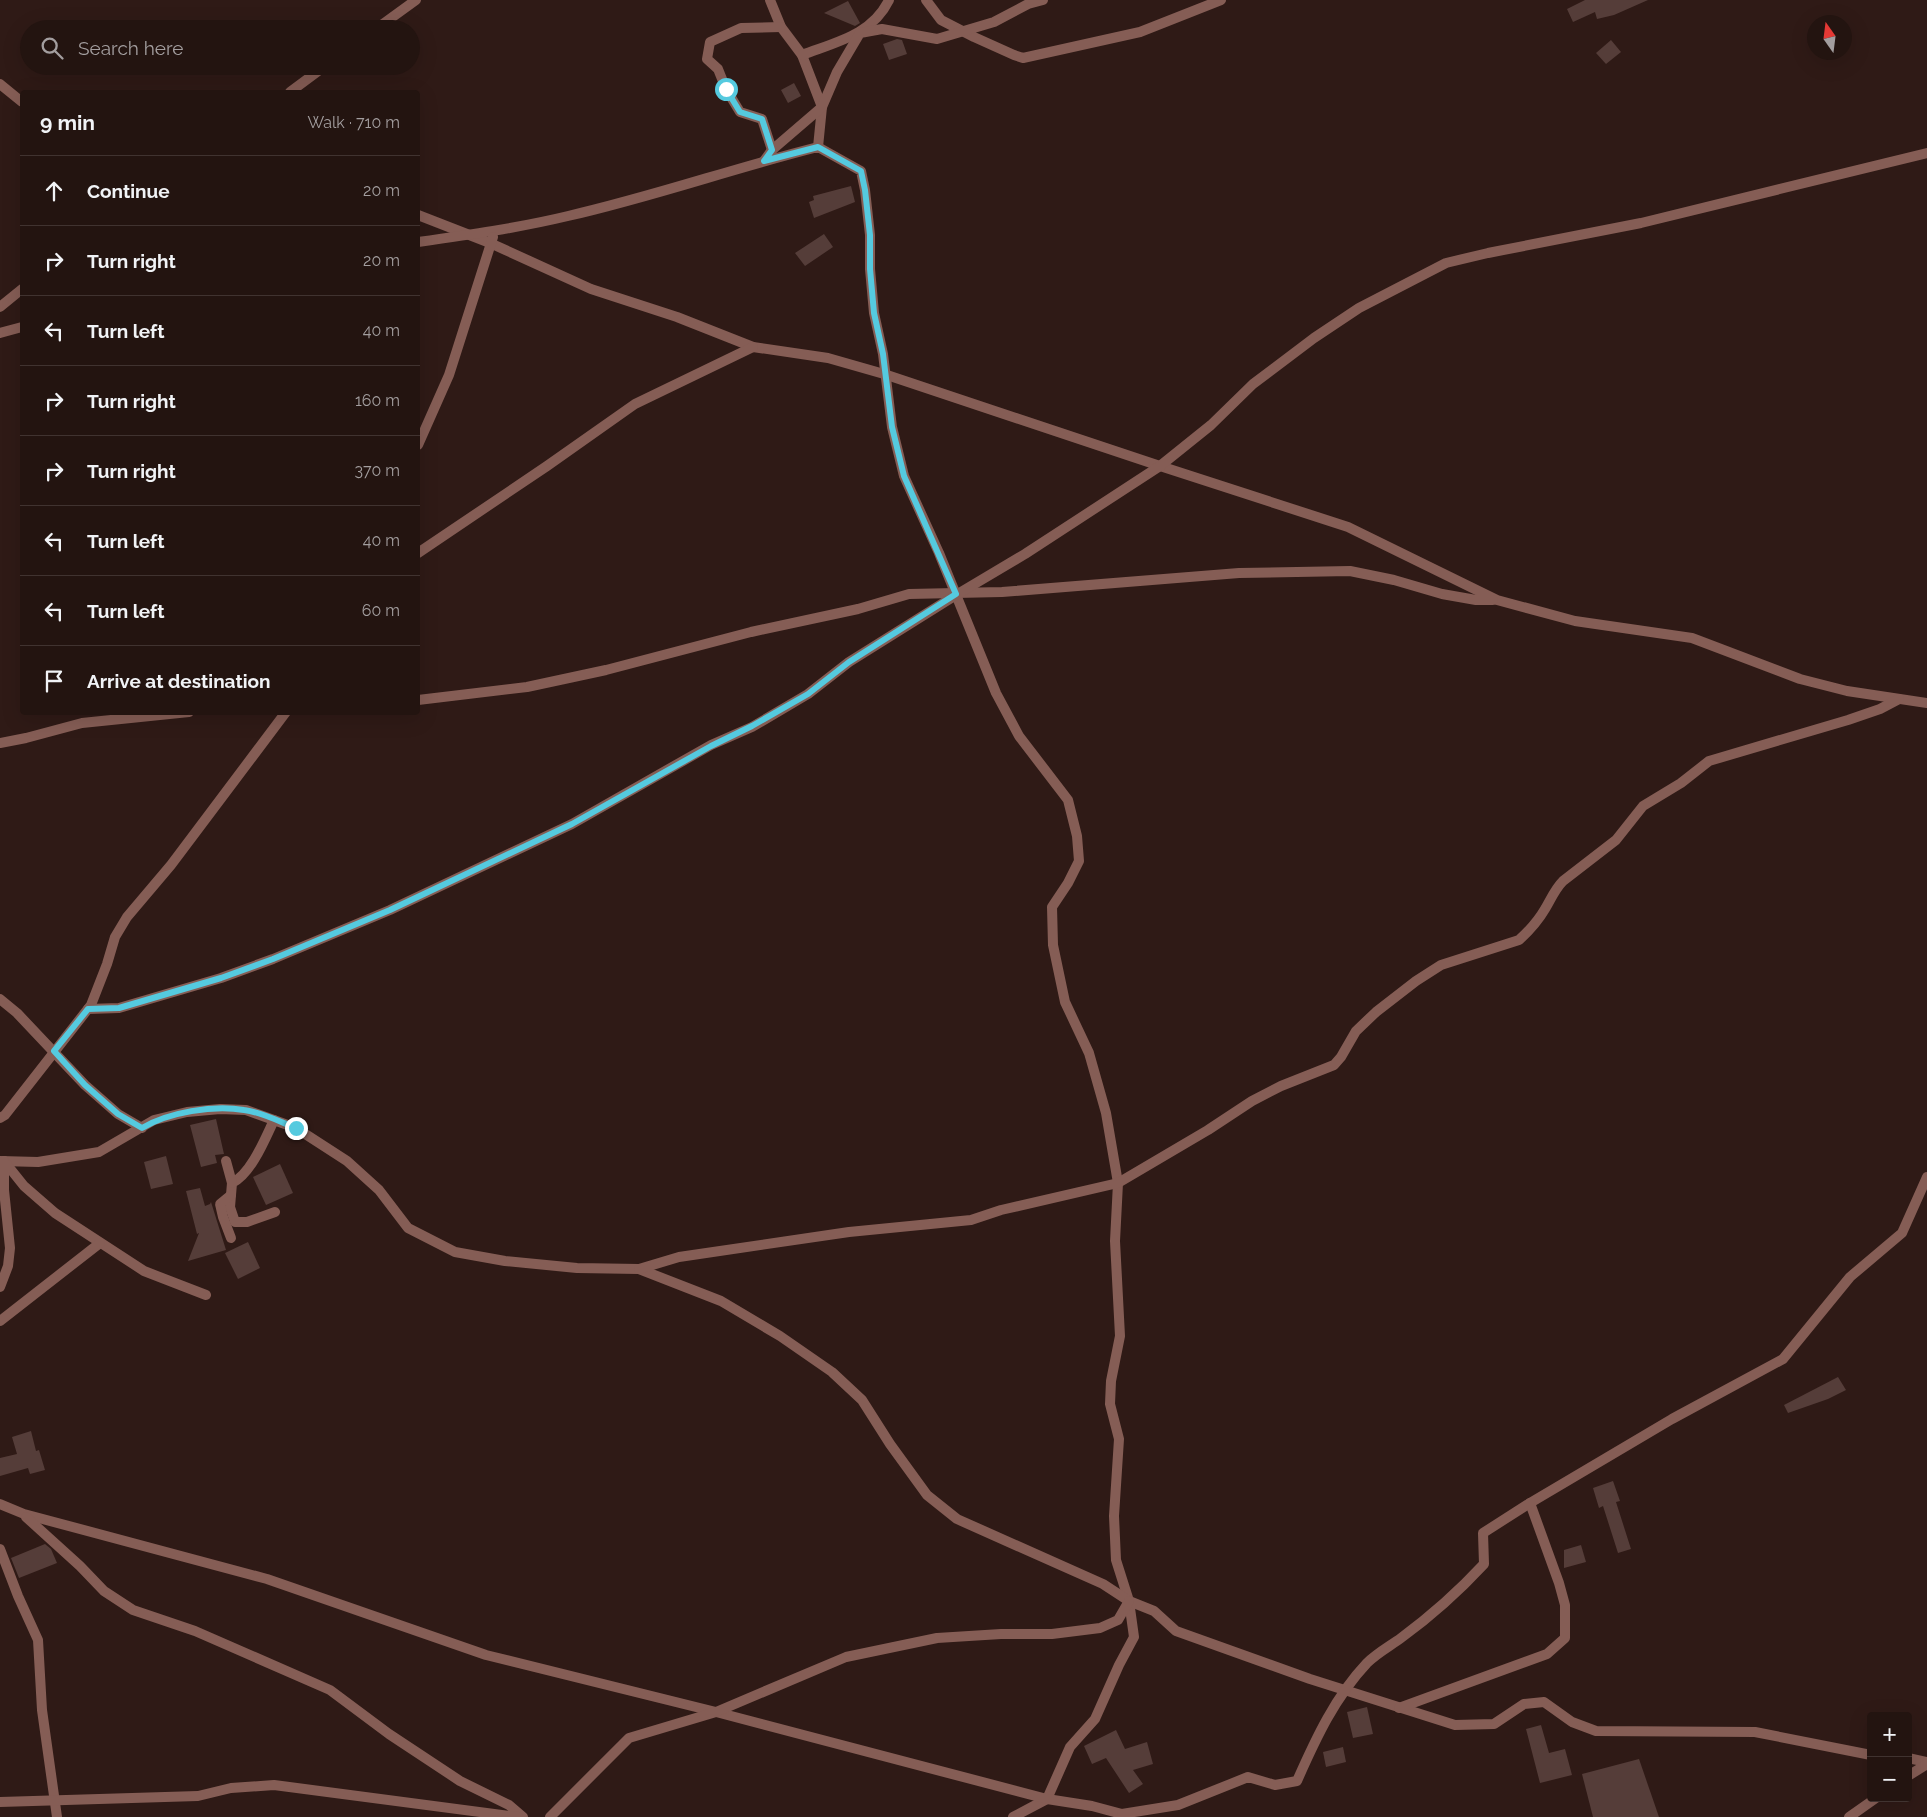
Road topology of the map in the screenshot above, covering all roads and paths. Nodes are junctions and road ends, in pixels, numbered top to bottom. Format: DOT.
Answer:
graph roads {
  1 [pos="416,0"];
  2 [pos="770,0"];
  3 [pos="889,0"];
  4 [pos="926,0"];
  5 [pos="1043,0"];
  6 [pos="1221,0"];
  7 [pos="388,20"];
  8 [pos="781,27"];
  9 [pos="963,32"];
  10 [pos="860,33"];
  11 [pos="802,55"];
  12 [pos="313,75"];
  13 [pos="0,84"];
  14 [pos="293,90"];
  15 [pos="20,100"];
  16 [pos="822,107"];
  17 [pos="818,147"];
  18 [pos="772,150"];
  19 [pos="1927,153"];
  20 [pos="764,161"];
  21 [pos="420,216"];
  22 [pos="496,230"];
  23 [pos="470,235"];
  24 [pos="420,242"];
  25 [pos="490,243"];
  26 [pos="20,291"];
  27 [pos="0,307"];
  28 [pos="20,328"];
  29 [pos="0,333"];
  30 [pos="753,348"];
  31 [pos="884,374"];
  32 [pos="420,440"];
  33 [pos="1160,466"];
  34 [pos="420,552"];
  35 [pos="956,594"];
  36 [pos="1497,600"];
  37 [pos="1900,699"];
  38 [pos="420,700"];
  39 [pos="1927,703"];
  40 [pos="160,715"];
  41 [pos="284,715"];
  42 [pos="0,743"];
  43 [pos="0,999"];
  44 [pos="88,1009"];
  45 [pos="54,1051"];
  46 [pos="0,1118"];
  47 [pos="274,1120"];
  48 [pos="142,1128"];
  49 [pos="2,1161"];
  50 [pos="226,1161"];
  51 [pos="1927,1177"];
  52 [pos="232,1182"];
  53 [pos="1118,1183"];
  54 [pos="230,1195"];
  55 [pos="275,1212"];
  56 [pos="231,1238"];
  57 [pos="100,1243"];
  58 [pos="638,1269"];
  59 [pos="0,1287"];
  60 [pos="206,1295"];
  61 [pos="0,1321"];
  62 [pos="1530,1503"];
  63 [pos="0,1504"];
  64 [pos="24,1514"];
  65 [pos="0,1549"];
  66 [pos="1129,1601"];
  67 [pos="1344,1690"];
  68 [pos="1399,1708"];
  69 [pos="716,1712"];
  70 [pos="1867,1754"];
  71 [pos="1912,1759"];
  72 [pos="1927,1763"];
  73 [pos="1912,1773"];
  74 [pos="56,1799"];
  75 [pos="1047,1800"];
  76 [pos="0,1802"];
  77 [pos="1870,1802"];
  78 [pos="1124,1816"];
  79 [pos="57,1817"];
  80 [pos="518,1817"];
  81 [pos="523,1817"];
  82 [pos="550,1817"];
  83 [pos="1013,1817"];
  84 [pos="1849,1817"];
  1 -- 7 [label="street"];
  2 -- 8 [label="street"];
  3 -- 10 [label="street"];
  4 -- 9 [label="street"];
  5 -- 9 [label="street"];
  6 -- 9 [label="street"];
  8 -- 11 [label="street"];
  8 -- 18 [label="street"];
  9 -- 10 [label="street"];
  10 -- 11 [label="street"];
  10 -- 16 [label="street"];
  11 -- 16 [label="street"];
  12 -- 14 [label="street"];
  13 -- 15 [label="street"];
  16 -- 17 [label="street"];
  16 -- 18 [label="street"];
  17 -- 20 [label="street"];
  17 -- 31 [label="street"];
  18 -- 20 [label="street"];
  19 -- 33 [label="street"];
  20 -- 22 [label="street"];
  21 -- 23 [label="street"];
  22 -- 23 [label="street"];
  22 -- 25 [label="street"];
  23 -- 24 [label="street"];
  23 -- 25 [label="street"];
  25 -- 30 [label="street"];
  25 -- 32 [label="street"];
  26 -- 27 [label="street"];
  28 -- 29 [label="street"];
  30 -- 31 [label="street"];
  30 -- 34 [label="street"];
  31 -- 33 [label="street"];
  31 -- 35 [label="street"];
  33 -- 35 [label="street"];
  33 -- 36 [label="street"];
  35 -- 36 [label="street"];
  35 -- 38 [label="street"];
  35 -- 44 [label="street"];
  35 -- 53 [label="street"];
  36 -- 37 [label="street"];
  37 -- 39 [label="street"];
  37 -- 53 [label="street"];
  40 -- 42 [label="street"];
  41 -- 44 [label="street"];
  43 -- 45 [label="street"];
  44 -- 45 [label="street"];
  45 -- 46 [label="street"];
  45 -- 48 [label="street"];
  47 -- 48 [label="street"];
  47 -- 52 [label="street"];
  47 -- 58 [label="street"];
  48 -- 49 [label="street"];
  49 -- 57 [label="street"];
  49 -- 59 [label="street"];
  50 -- 52 [label="street"];
  51 -- 62 [label="street"];
  52 -- 54 [label="street"];
  53 -- 58 [label="street"];
  53 -- 66 [label="street"];
  54 -- 55 [label="street"];
  54 -- 56 [label="street"];
  57 -- 60 [label="street"];
  57 -- 61 [label="street"];
  58 -- 66 [label="street"];
  62 -- 67 [label="street"];
  62 -- 68 [label="street"];
  63 -- 64 [label="street"];
  64 -- 69 [label="street"];
  64 -- 81 [label="street"];
  65 -- 74 [label="street"];
  66 -- 67 [label="street"];
  66 -- 69 [label="street"];
  66 -- 75 [label="street"];
  67 -- 68 [label="street"];
  67 -- 78 [label="street"];
  68 -- 70 [label="street"];
  69 -- 75 [label="street"];
  69 -- 82 [label="street"];
  71 -- 72 [label="street"];
  72 -- 73 [label="street"];
  74 -- 76 [label="street"];
  74 -- 79 [label="street"];
  74 -- 80 [label="street"];
  75 -- 78 [label="street"];
  75 -- 83 [label="street"];
  77 -- 84 [label="street"];
}
